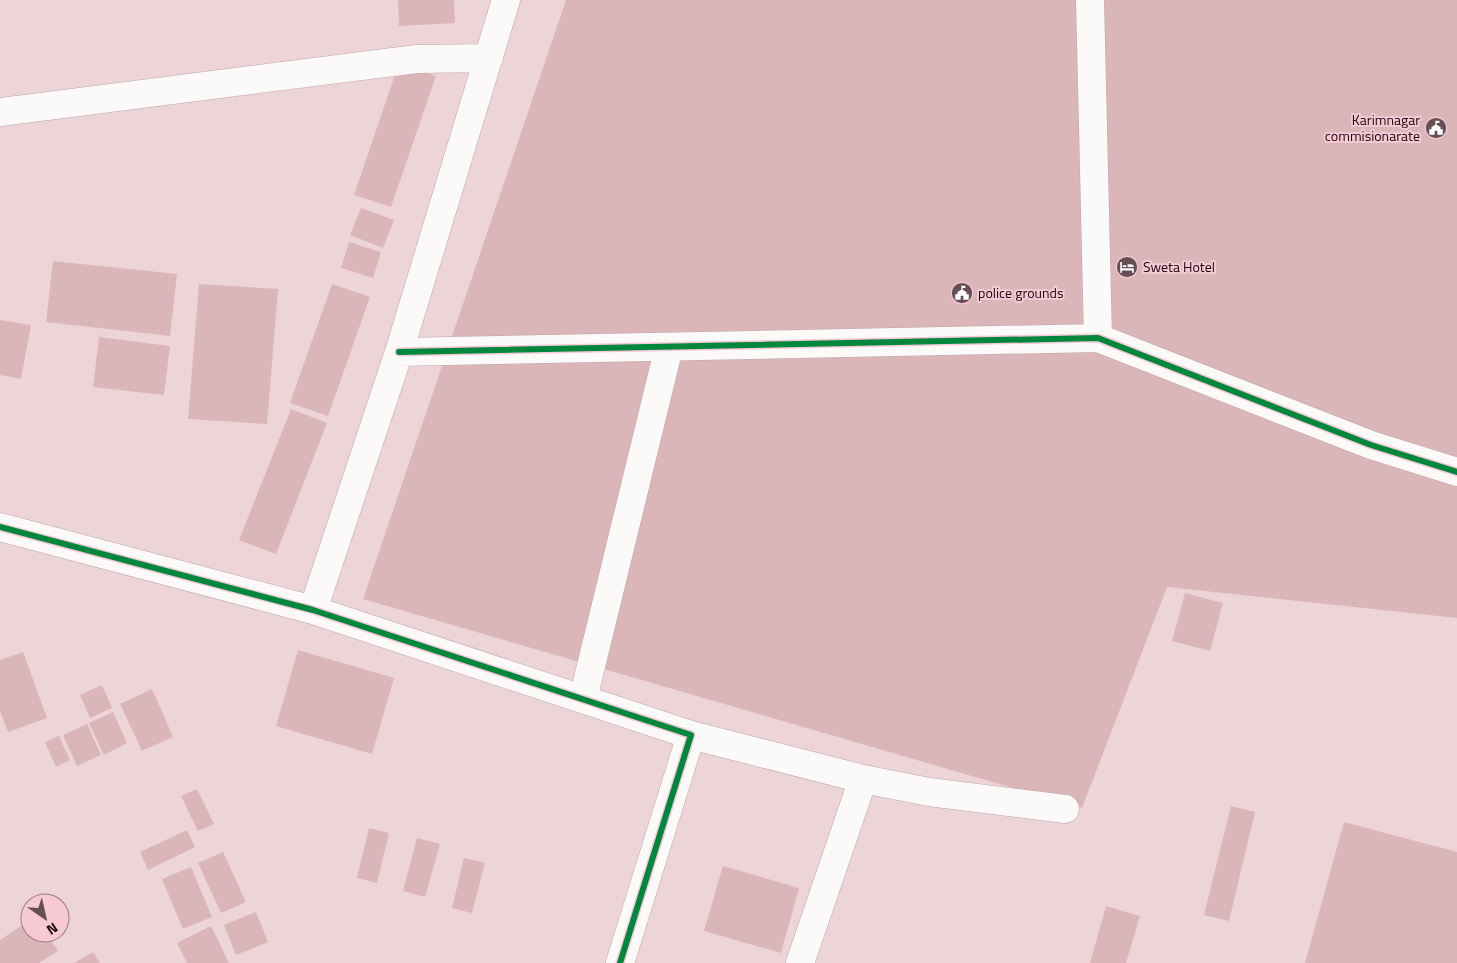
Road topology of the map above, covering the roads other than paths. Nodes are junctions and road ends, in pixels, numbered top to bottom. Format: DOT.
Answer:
graph roads {
  1 [pos="506,0"];
  2 [pos="1090,0"];
  3 [pos="489,58"];
  4 [pos="0,112"];
  5 [pos="1098,338"];
  6 [pos="669,347"];
  7 [pos="399,352"];
  8 [pos="1457,472"];
  9 [pos="0,527"];
  10 [pos="313,610"];
  11 [pos="584,700"];
  12 [pos="691,735"];
  13 [pos="863,779"];
  14 [pos="1065,809"];
  15 [pos="620,963"];
  16 [pos="800,963"];
  1 -- 3 [label="street"];
  2 -- 5 [label="street"];
  3 -- 4 [label="street"];
  3 -- 7 [label="street"];
  5 -- 6 [label="street"];
  5 -- 8 [label="street"];
  6 -- 7 [label="street"];
  6 -- 11 [label="street"];
  7 -- 10 [label="street"];
  9 -- 10 [label="street"];
  10 -- 11 [label="street"];
  11 -- 12 [label="street"];
  12 -- 13 [label="street"];
  12 -- 15 [label="street"];
  13 -- 14 [label="street"];
  13 -- 16 [label="street"];
}
